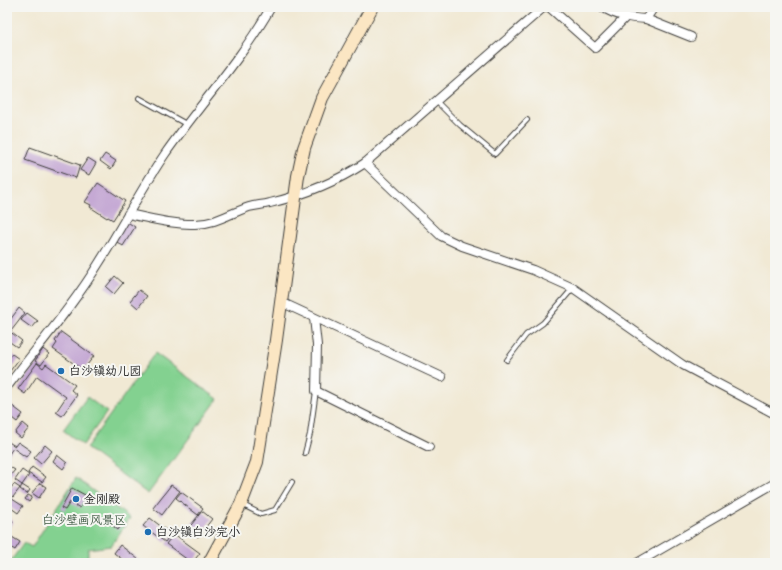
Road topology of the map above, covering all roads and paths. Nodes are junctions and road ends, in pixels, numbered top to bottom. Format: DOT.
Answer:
graph roads {
  1 [pos="271,7"];
  2 [pos="372,7"];
  3 [pos="544,7"];
  4 [pos="550,7"];
  5 [pos="602,7"];
  6 [pos="654,7"];
  7 [pos="626,17"];
  8 [pos="646,19"];
  9 [pos="691,37"];
  10 [pos="139,98"];
  11 [pos="436,101"];
  12 [pos="527,120"];
  13 [pos="186,124"];
  14 [pos="365,163"];
  15 [pos="295,196"];
  16 [pos="128,214"];
  17 [pos="573,288"];
  18 [pos="281,302"];
  19 [pos="314,318"];
  20 [pos="507,360"];
  21 [pos="442,377"];
  22 [pos="8,386"];
  23 [pos="316,391"];
  24 [pos="775,414"];
  25 [pos="429,447"];
  26 [pos="304,453"];
  27 [pos="292,482"];
  28 [pos="775,483"];
  29 [pos="241,504"];
  30 [pos="209,563"];
  31 [pos="637,563"];
  1 -- 13 [label="street"];
  2 -- 15 [label="main road"];
  3 -- 11 [label="street"];
  4 -- 7 [label="street"];
  5 -- 7 [label="street"];
  6 -- 8 [label="street"];
  7 -- 8 [label="street"];
  8 -- 9 [label="street"];
  10 -- 13 [label="lane"];
  11 -- 12 [label="lane"];
  11 -- 14 [label="street"];
  13 -- 16 [label="street"];
  14 -- 15 [label="street"];
  14 -- 17 [label="street"];
  15 -- 16 [label="street"];
  15 -- 18 [label="main road"];
  16 -- 22 [label="street"];
  17 -- 20 [label="lane"];
  17 -- 24 [label="street"];
  18 -- 19 [label="street"];
  18 -- 29 [label="main road"];
  19 -- 21 [label="street"];
  19 -- 23 [label="street"];
  23 -- 25 [label="street"];
  23 -- 26 [label="lane"];
  27 -- 29 [label="lane"];
  28 -- 31 [label="street"];
  29 -- 30 [label="main road"];
}
